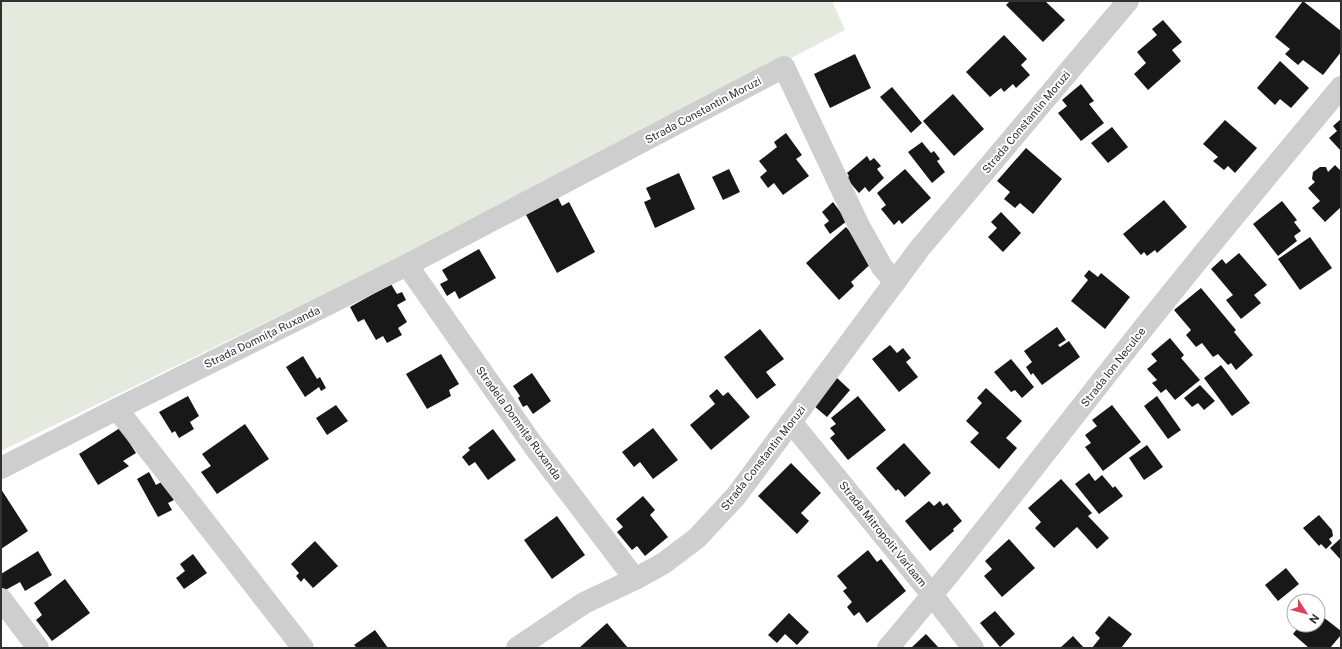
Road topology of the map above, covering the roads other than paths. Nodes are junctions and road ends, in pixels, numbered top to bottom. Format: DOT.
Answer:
graph roads {
  1 [pos="1128,1"];
  2 [pos="1341,87"];
  3 [pos="407,265"];
  4 [pos="895,282"];
  5 [pos="117,409"];
  6 [pos="791,422"];
  7 [pos="1,468"];
  8 [pos="635,579"];
  9 [pos="933,596"];
  10 [pos="1,599"];
  11 [pos="38,648"];
  12 [pos="303,648"];
  13 [pos="518,648"];
  14 [pos="888,648"];
  15 [pos="973,648"];
  1 -- 4 [label="street, Strada Constantin Moruzi"];
  2 -- 9 [label="street, Strada Ion Neculce"];
  3 -- 4 [label="street, Strada Constantin Moruzi"];
  3 -- 5 [label="street, Strada Domnița Ruxanda"];
  3 -- 8 [label="street, Stradela Domnița Ruxanda"];
  4 -- 6 [label="street, Strada Constantin Moruzi"];
  5 -- 7 [label="street, Strada Domnița Ruxanda"];
  5 -- 12 [label="street"];
  6 -- 8 [label="street, Strada Constantin Moruzi"];
  6 -- 9 [label="street, Strada Mitropolit Varlaam"];
  8 -- 13 [label="street, Strada Constantin Moruzi"];
  9 -- 14 [label="street, Strada Ion Neculce"];
  9 -- 15 [label="street, Strada Mitropolit Varlaam"];
  10 -- 11 [label="street"];
}
